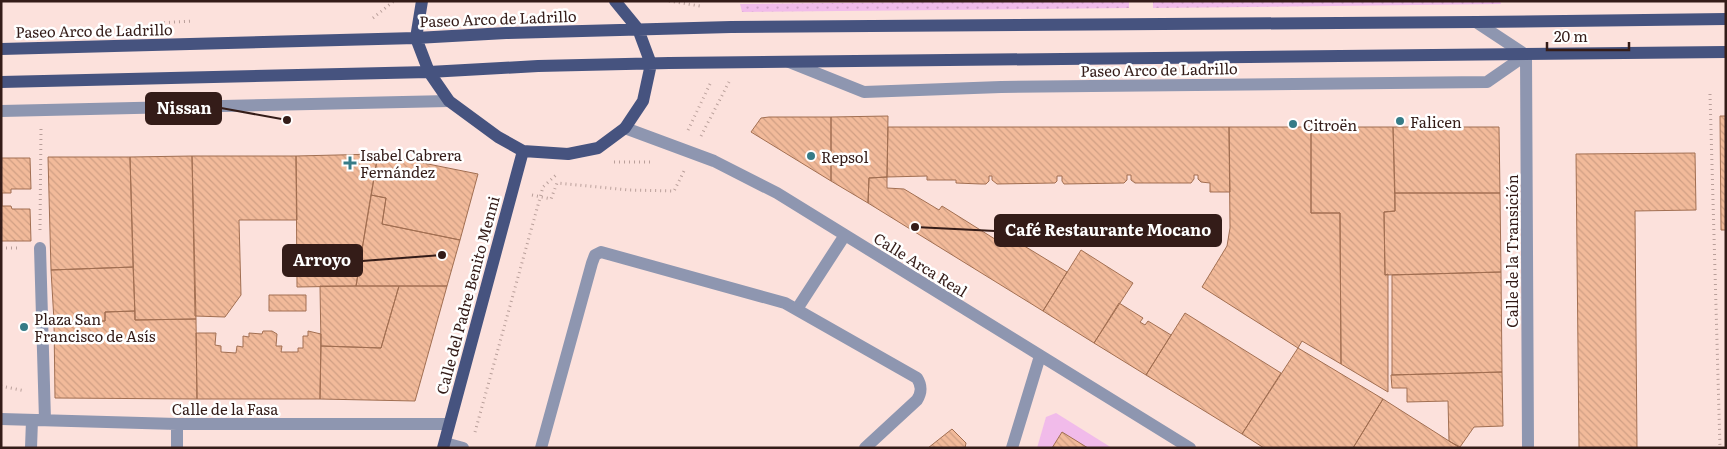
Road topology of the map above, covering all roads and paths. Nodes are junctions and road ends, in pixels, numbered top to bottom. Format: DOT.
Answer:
graph roads {
  1 [pos="422,1"];
  2 [pos="615,1"];
  3 [pos="669,1"];
  4 [pos="1726,19"];
  5 [pos="1476,22"];
  6 [pos="708,28"];
  7 [pos="638,29"];
  8 [pos="416,38"];
  9 [pos="1,49"];
  10 [pos="1726,52"];
  11 [pos="1526,55"];
  12 [pos="789,62"];
  13 [pos="710,63"];
  14 [pos="651,64"];
  15 [pos="429,72"];
  16 [pos="1,82"];
  17 [pos="1710,94"];
  18 [pos="449,101"];
  19 [pos="1,111"];
  20 [pos="625,128"];
  21 [pos="41,146"];
  22 [pos="679,149"];
  23 [pos="523,151"];
  24 [pos="612,162"];
  25 [pos="559,172"];
  26 [pos="845,235"];
  27 [pos="40,248"];
  28 [pos="796,309"];
  29 [pos="1040,356"];
  30 [pos="1,419"];
  31 [pos="38,420"];
  32 [pos="177,424"];
  33 [pos="449,424"];
  34 [pos="473,438"];
  35 [pos="444,445"];
  36 [pos="31,448"];
  37 [pos="177,448"];
  38 [pos="463,448"];
  39 [pos="541,448"];
  40 [pos="865,448"];
  41 [pos="1012,448"];
  42 [pos="1190,448"];
  43 [pos="1528,448"];
  44 [pos="1720,448"];
  1 -- 8 [label="main road"];
  2 -- 7 [label="main road"];
  3 -- 6 [label="path"];
  4 -- 5 [label="main road, Paseo Arco de Ladrillo"];
  5 -- 6 [label="main road, Paseo Arco de Ladrillo"];
  5 -- 11 [label="street"];
  6 -- 7 [label="main road, Paseo Arco de Ladrillo"];
  7 -- 8 [label="main road, Paseo Arco de Ladrillo"];
  7 -- 14 [label="main road"];
  8 -- 9 [label="main road, Paseo Arco de Ladrillo"];
  8 -- 15 [label="main road"];
  10 -- 11 [label="main road, Paseo Arco de Ladrillo"];
  11 -- 12 [label="main road, Paseo Arco de Ladrillo"];
  11 -- 12 [label="street, Paseo Arco de Ladrillo"];
  11 -- 43 [label="street, Calle de la Transición"];
  12 -- 13 [label="main road, Paseo Arco de Ladrillo"];
  13 -- 14 [label="main road, Paseo Arco de Ladrillo"];
  13 -- 22 [label="path"];
  14 -- 15 [label="main road, Paseo Arco de Ladrillo"];
  14 -- 20 [label="main road"];
  15 -- 16 [label="main road, Paseo Arco de Ladrillo"];
  15 -- 18 [label="main road"];
  17 -- 44 [label="path"];
  18 -- 19 [label="street"];
  18 -- 23 [label="main road"];
  20 -- 22 [label="street, Calle Arca Real"];
  20 -- 23 [label="main road"];
  21 -- 27 [label="path"];
  22 -- 24 [label="path"];
  22 -- 26 [label="street, Calle Arca Real"];
  23 -- 33 [label="main road, Calle del Padre Benito Menni"];
  25 -- 34 [label="path"];
  26 -- 28 [label="street"];
  26 -- 29 [label="street, Calle Arca Real"];
  27 -- 31 [label="street"];
  28 -- 39 [label="street"];
  28 -- 40 [label="street"];
  29 -- 41 [label="street"];
  29 -- 42 [label="street, Calle Arca Real"];
  30 -- 31 [label="street, Calle de la Fasa"];
  31 -- 32 [label="street, Calle de la Fasa"];
  31 -- 36 [label="street"];
  32 -- 33 [label="street, Calle de la Fasa"];
  32 -- 37 [label="street"];
  33 -- 35 [label="main road, Calle del Padre Benito Menni"];
  35 -- 38 [label="street"];
}
